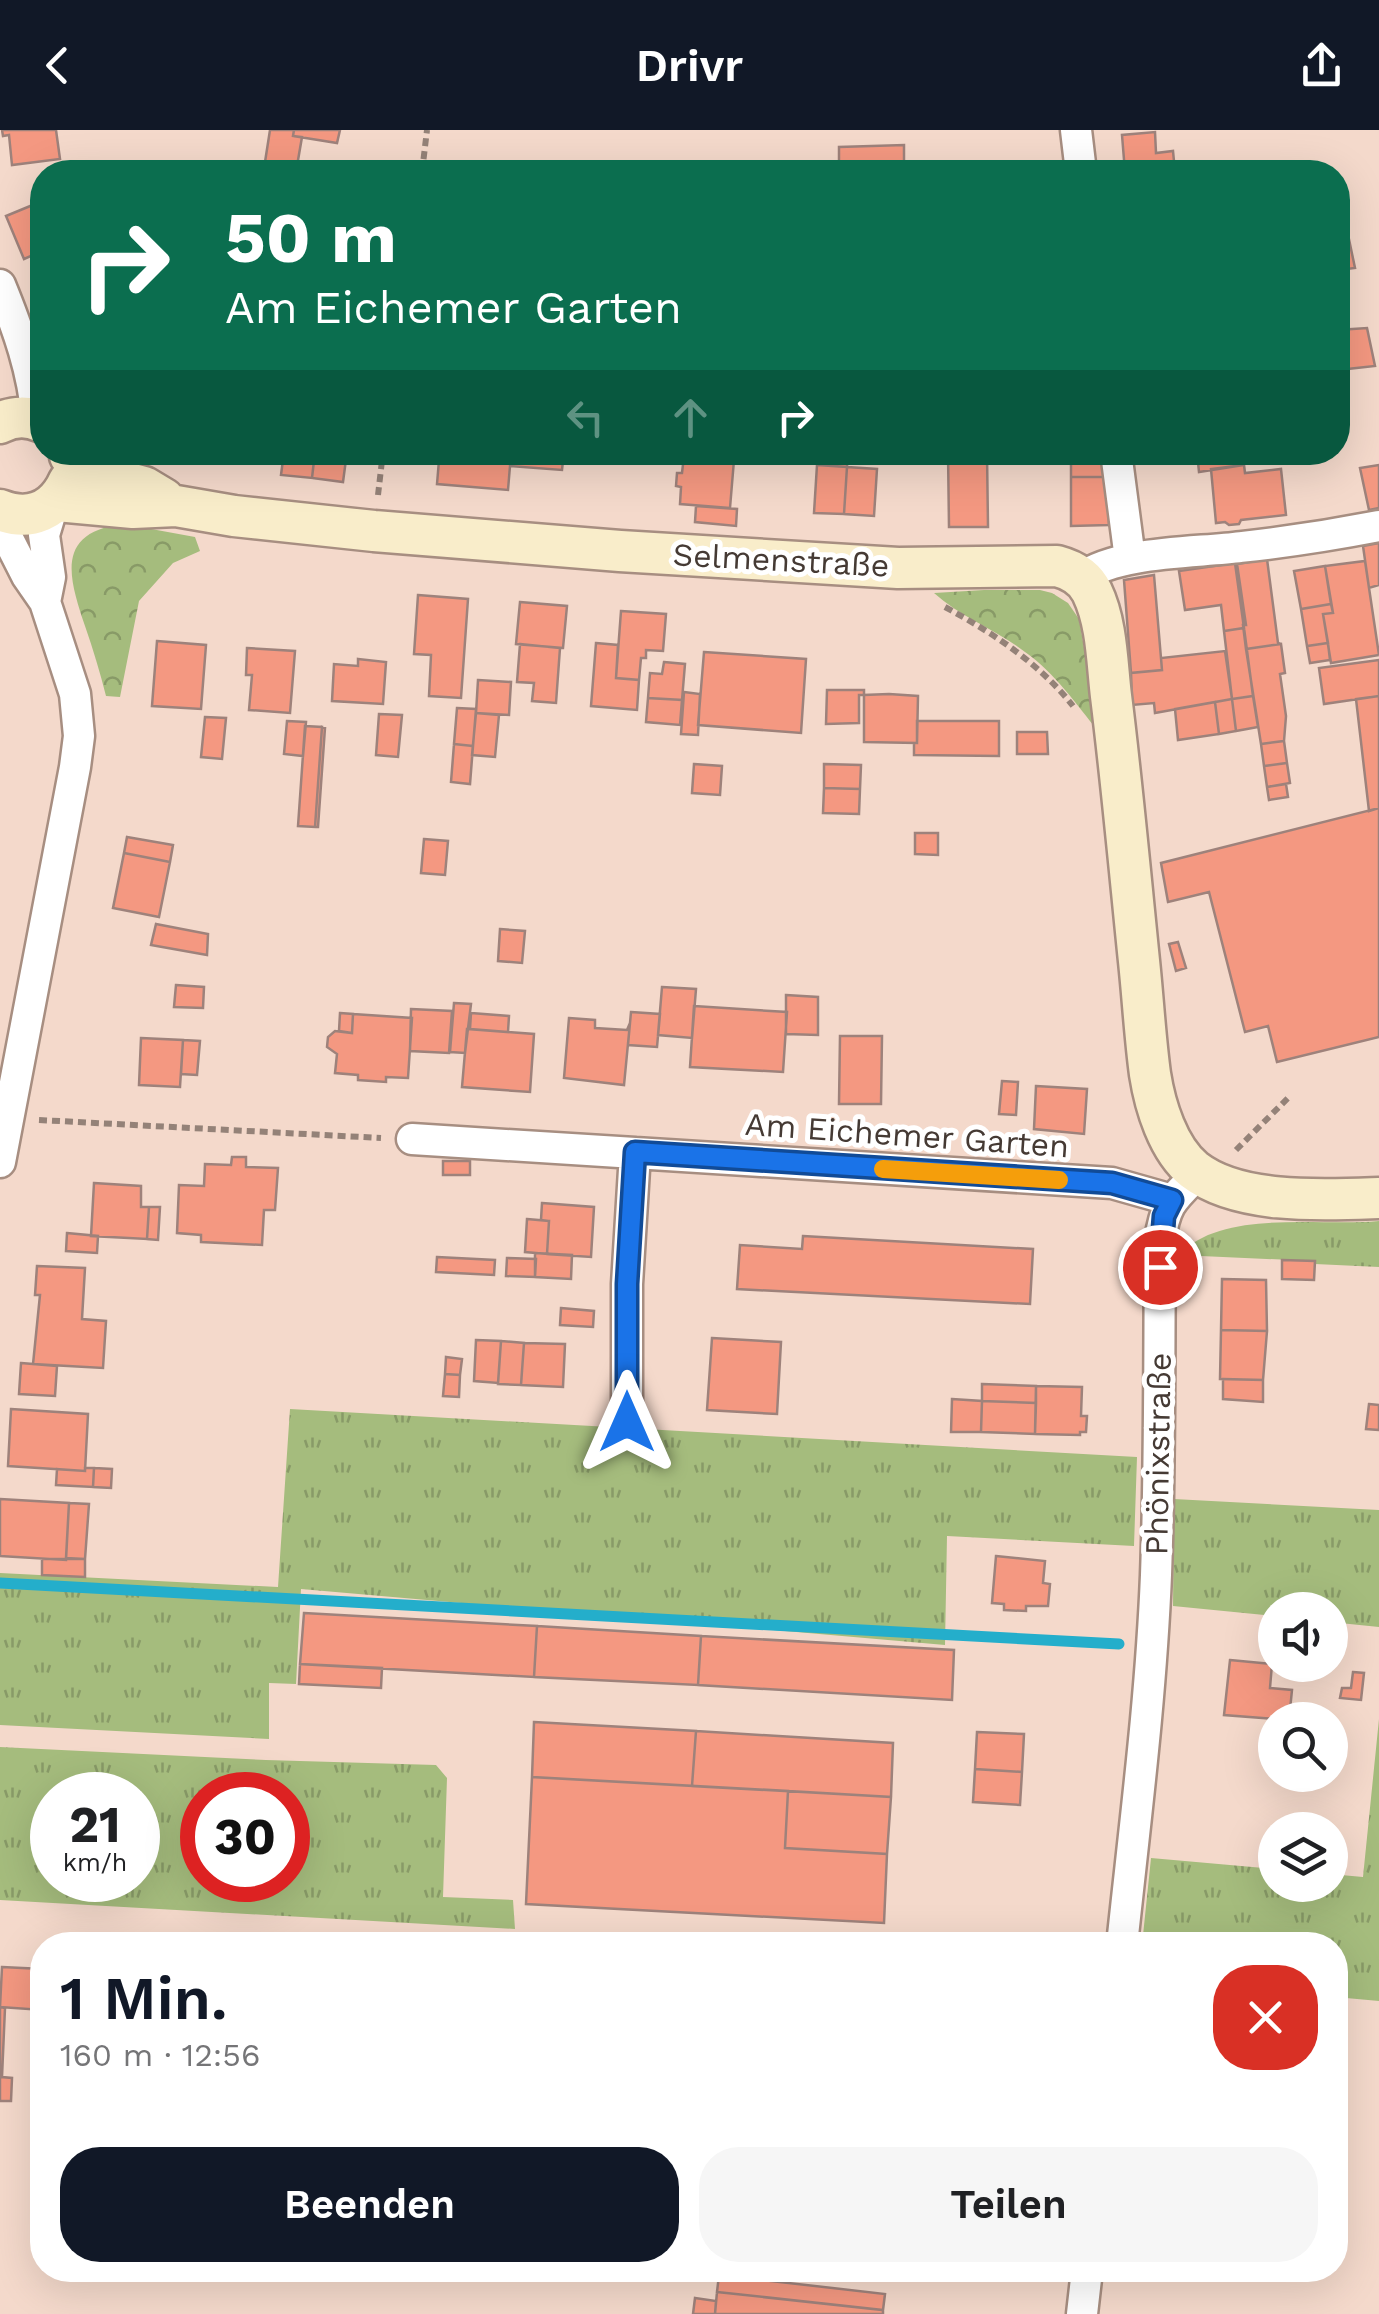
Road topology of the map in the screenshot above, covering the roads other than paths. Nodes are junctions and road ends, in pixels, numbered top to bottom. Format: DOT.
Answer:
graph roads {
  1 [pos="1076,130"];
  2 [pos="1080,160"];
  3 [pos="0,285"];
  4 [pos="26,422"];
  5 [pos="70,465"];
  6 [pos="90,465"];
  7 [pos="1118,465"];
  8 [pos="55,503"];
  9 [pos="176,506"];
  10 [pos="0,510"];
  11 [pos="0,523"];
  12 [pos="1379,526"];
  13 [pos="1130,559"];
  14 [pos="1082,577"];
  15 [pos="45,602"];
  16 [pos="412,1140"];
  17 [pos="635,1152"];
  18 [pos="0,1162"];
  19 [pos="1186,1187"];
  20 [pos="1379,1198"];
  21 [pos="627,1422"];
  22 [pos="1123,1932"];
  23 [pos="1086,2282"];
  24 [pos="1082,2314"];
  1 -- 2 [label="street"];
  3 -- 4 [label="street"];
  5 -- 8 [label="main road"];
  6 -- 9 [label="main road, Selmenstraße"];
  7 -- 13 [label="street"];
  8 -- 9 [label="main road, Selmenstraße"];
  8 -- 10 [label="main road, Selmenstraße"];
  8 -- 15 [label="street"];
  9 -- 14 [label="main road, Selmenstraße"];
  11 -- 15 [label="street"];
  12 -- 13 [label="street"];
  13 -- 14 [label="street"];
  14 -- 19 [label="main road"];
  15 -- 18 [label="street"];
  16 -- 17 [label="street, Am Eichemer Garten"];
  17 -- 19 [label="street, Am Eichemer Garten"];
  17 -- 21 [label="street"];
  19 -- 20 [label="main road"];
  19 -- 22 [label="street, Phönixstraße"];
  23 -- 24 [label="street"];
}
